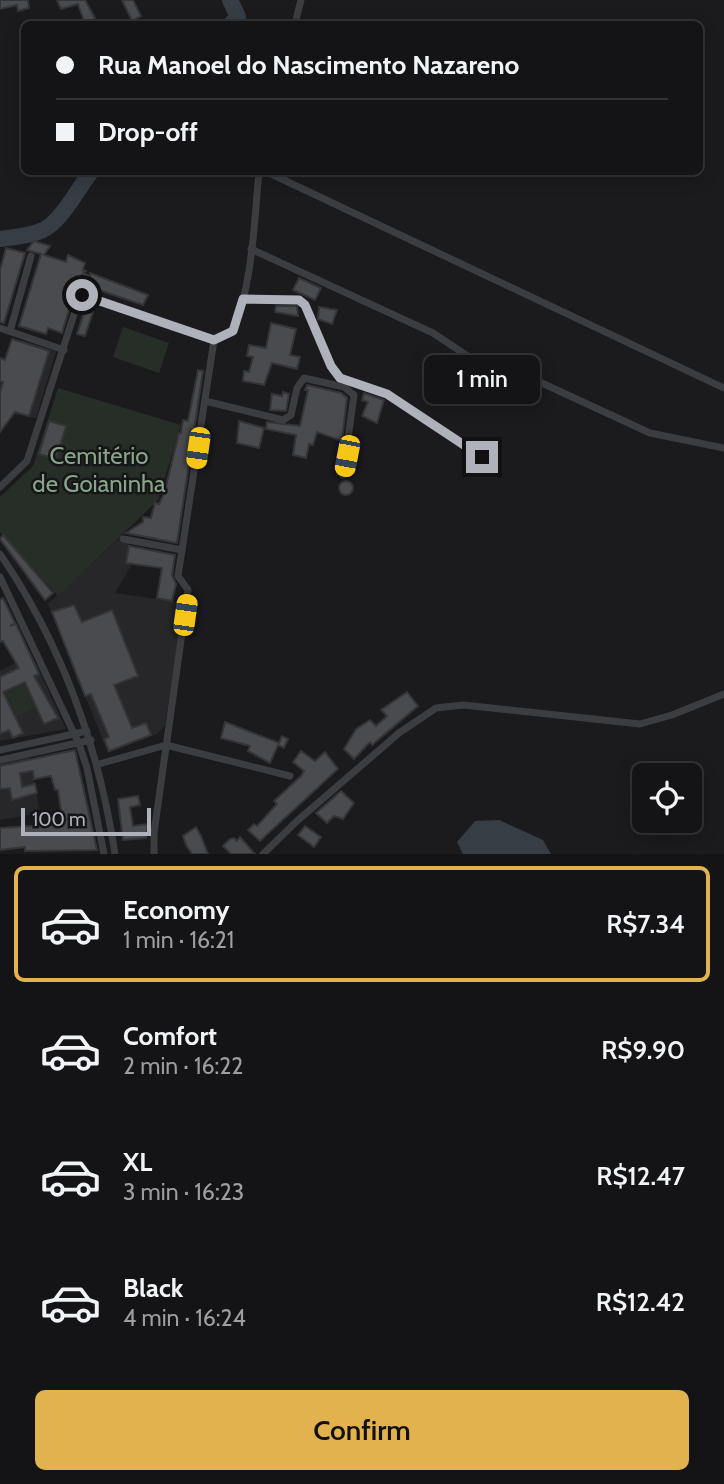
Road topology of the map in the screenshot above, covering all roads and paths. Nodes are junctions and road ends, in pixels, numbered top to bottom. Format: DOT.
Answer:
graph roads {
  1 [pos="301,0"];
  2 [pos="296,21"];
  3 [pos="259,175"];
  4 [pos="273,175"];
  5 [pos="251,248"];
  6 [pos="31,256"];
  7 [pos="86,277"];
  8 [pos="82,295"];
  9 [pos="243,299"];
  10 [pos="0,328"];
  11 [pos="10,331"];
  12 [pos="214,340"];
  13 [pos="64,349"];
  14 [pos="724,388"];
  15 [pos="205,401"];
  16 [pos="724,448"];
  17 [pos="482,457"];
  18 [pos="343,475"];
  19 [pos="0,487"];
  20 [pos="123,539"];
  21 [pos="182,550"];
  22 [pos="0,554"];
  23 [pos="0,577"];
  24 [pos="724,694"];
  25 [pos="87,731"];
  26 [pos="75,734"];
  27 [pos="91,740"];
  28 [pos="79,744"];
  29 [pos="166,745"];
  30 [pos="0,750"];
  31 [pos="1,760"];
  32 [pos="99,764"];
  33 [pos="290,776"];
  34 [pos="104,854"];
  35 [pos="115,854"];
  36 [pos="154,854"];
  37 [pos="263,854"];
  1 -- 2 [label="street"];
  3 -- 5 [label="street"];
  4 -- 14 [label="street"];
  5 -- 9 [label="street"];
  5 -- 16 [label="street"];
  6 -- 11 [label="street"];
  7 -- 8 [label="street"];
  8 -- 12 [label="street"];
  8 -- 13 [label="street"];
  9 -- 12 [label="street"];
  9 -- 17 [label="street"];
  10 -- 11 [label="street"];
  11 -- 13 [label="street"];
  12 -- 15 [label="street"];
  13 -- 19 [label="street"];
  15 -- 18 [label="street"];
  15 -- 21 [label="street"];
  20 -- 21 [label="street"];
  21 -- 29 [label="street"];
  22 -- 25 [label="street"];
  23 -- 26 [label="street"];
  24 -- 37 [label="street"];
  25 -- 26 [label="street"];
  25 -- 27 [label="street"];
  26 -- 28 [label="street"];
  26 -- 30 [label="street"];
  27 -- 28 [label="street"];
  27 -- 32 [label="street"];
  28 -- 31 [label="street"];
  28 -- 34 [label="street"];
  29 -- 32 [label="street"];
  29 -- 33 [label="street"];
  29 -- 36 [label="street"];
  30 -- 31 [label="street"];
  32 -- 35 [label="street"];
}
